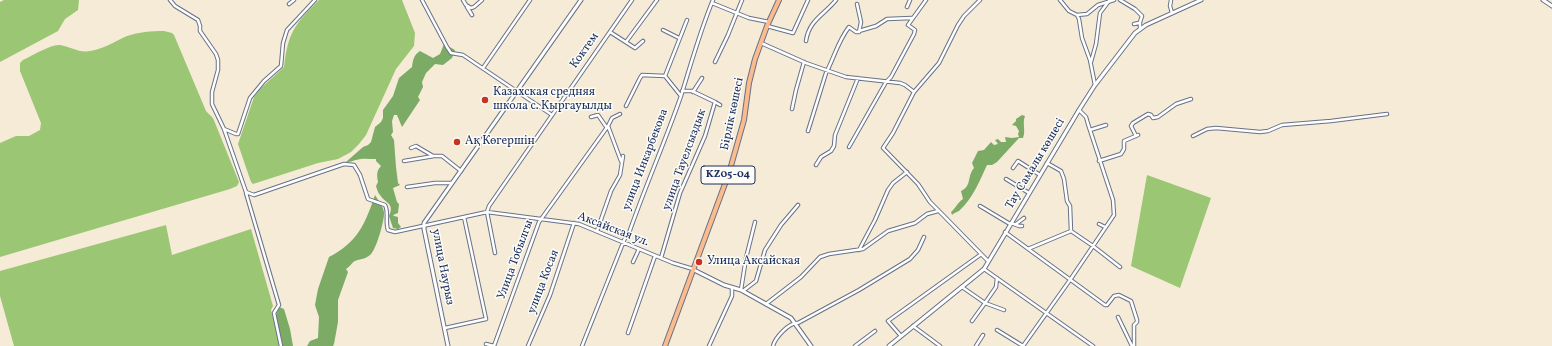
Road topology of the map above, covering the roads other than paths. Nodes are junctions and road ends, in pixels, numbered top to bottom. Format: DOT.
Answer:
graph roads {
  1 [pos="170,0"];
  2 [pos="294,0"];
  3 [pos="315,0"];
  4 [pos="422,0"];
  5 [pos="482,0"];
  6 [pos="530,0"];
  7 [pos="581,0"];
  8 [pos="632,0"];
  9 [pos="657,0"];
  10 [pos="742,0"];
  11 [pos="779,0"];
  12 [pos="808,0"];
  13 [pos="836,0"];
  14 [pos="910,0"];
  15 [pos="925,0"];
  16 [pos="980,0"];
  17 [pos="1060,0"];
  18 [pos="1114,0"];
  19 [pos="1120,0"];
  20 [pos="1171,0"];
  21 [pos="1201,0"];
  22 [pos="1543,0"];
  23 [pos="713,1"];
  24 [pos="1109,1"];
  25 [pos="464,3"];
  26 [pos="289,4"];
  27 [pos="857,4"];
  28 [pos="1552,6"];
  29 [pos="907,7"];
  30 [pos="738,12"];
  31 [pos="1172,13"];
  32 [pos="472,14"];
  33 [pos="1077,15"];
  34 [pos="912,18"];
  35 [pos="687,20"];
  36 [pos="1139,23"];
  37 [pos="768,24"];
  38 [pos="1134,24"];
  39 [pos="1140,29"];
  40 [pos="663,30"];
  41 [pos="859,31"];
  42 [pos="610,32"];
  43 [pos="679,38"];
  44 [pos="644,40"];
  45 [pos="806,41"];
  46 [pos="626,42"];
  47 [pos="760,43"];
  48 [pos="715,62"];
  49 [pos="804,62"];
  50 [pos="1090,64"];
  51 [pos="483,68"];
  52 [pos="828,70"];
  53 [pos="665,76"];
  54 [pos="702,78"];
  55 [pos="858,78"];
  56 [pos="886,82"];
  57 [pos="1095,85"];
  58 [pos="516,91"];
  59 [pos="682,91"];
  60 [pos="693,92"];
  61 [pos="914,92"];
  62 [pos="681,96"];
  63 [pos="1191,99"];
  64 [pos="715,102"];
  65 [pos="720,105"];
  66 [pos="626,106"];
  67 [pos="792,109"];
  68 [pos="1079,110"];
  69 [pos="620,114"];
  70 [pos="1387,114"];
  71 [pos="552,115"];
  72 [pos="591,117"];
  73 [pos="1106,125"];
  74 [pos="608,127"];
  75 [pos="224,129"];
  76 [pos="1090,130"];
  77 [pos="808,131"];
  78 [pos="1193,136"];
  79 [pos="849,147"];
  80 [pos="411,148"];
  81 [pos="434,156"];
  82 [pos="623,156"];
  83 [pos="404,161"];
  84 [pos="1099,161"];
  85 [pos="621,163"];
  86 [pos="1047,163"];
  87 [pos="816,165"];
  88 [pos="1013,168"];
  89 [pos="461,171"];
  90 [pos="907,172"];
  91 [pos="1040,175"];
  92 [pos="1006,178"];
  93 [pos="453,183"];
  94 [pos="407,187"];
  95 [pos="246,192"];
  96 [pos="1029,193"];
  97 [pos="798,205"];
  98 [pos="980,206"];
  99 [pos="938,210"];
  100 [pos="487,212"];
  101 [pos="545,214"];
  102 [pos="464,217"];
  103 [pos="1024,218"];
  104 [pos="541,219"];
  105 [pos="552,221"];
  106 [pos="755,222"];
  107 [pos="574,224"];
  108 [pos="1010,224"];
  109 [pos="1015,224"];
  110 [pos="1099,224"];
  111 [pos="424,226"];
  112 [pos="1022,226"];
  113 [pos="1105,227"];
  114 [pos="597,230"];
  115 [pos="1071,231"];
  116 [pos="1006,232"];
  117 [pos="924,236"];
  118 [pos="624,242"];
  119 [pos="1093,246"];
  120 [pos="639,249"];
  121 [pos="1028,249"];
  122 [pos="859,250"];
  123 [pos="495,253"];
  124 [pos="980,255"];
  125 [pos="655,256"];
  126 [pos="661,258"];
  127 [pos="988,261"];
  128 [pos="633,262"];
  129 [pos="1120,267"];
  130 [pos="984,269"];
  131 [pos="694,270"];
  132 [pos="997,278"];
  133 [pos="1070,280"];
  134 [pos="962,287"];
  135 [pos="732,288"];
  136 [pos="742,291"];
  137 [pos="985,303"];
  138 [pos="766,304"];
  139 [pos="1004,310"];
  140 [pos="1046,313"];
  141 [pos="1118,317"];
  142 [pos="972,321"];
  143 [pos="795,323"];
  144 [pos="913,326"];
  145 [pos="445,328"];
  146 [pos="996,330"];
  147 [pos="875,331"];
  148 [pos="628,333"];
  149 [pos="983,335"];
  150 [pos="901,336"];
  151 [pos="486,344"];
  152 [pos="281,346"];
  153 [pos="448,346"];
  154 [pos="494,346"];
  155 [pos="528,346"];
  156 [pos="582,346"];
  157 [pos="665,346"];
  158 [pos="709,346"];
  159 [pos="773,346"];
  160 [pos="811,346"];
  161 [pos="855,346"];
  162 [pos="890,346"];
  163 [pos="940,346"];
  164 [pos="976,346"];
  165 [pos="1023,346"];
  166 [pos="1093,346"];
  167 [pos="1133,346"];
  1 -- 75 [label="street"];
  2 -- 26 [label="street"];
  3 -- 75 [label="street"];
  4 -- 51 [label="street"];
  5 -- 25 [label="street"];
  6 -- 51 [label="street"];
  7 -- 58 [label="street, улица Наурыз"];
  8 -- 42 [label="street, Коктем"];
  9 -- 46 [label="street"];
  10 -- 30 [label="street"];
  11 -- 37 [label="main road, Бірлік көшесі / KZ05-04"];
  12 -- 37 [label="street"];
  13 -- 45 [label="street"];
  14 -- 29 [label="street"];
  15 -- 34 [label="street"];
  16 -- 61 [label="street"];
  17 -- 33 [label="street"];
  18 -- 24 [label="street"];
  19 -- 36 [label="street"];
  20 -- 31 [label="street"];
  21 -- 31 [label="street, Тау Самалы көшесі"];
  22 -- 28 [label="street"];
  23 -- 30 [label="street"];
  23 -- 59 [label="street, улица Инкарбекова"];
  24 -- 33 [label="street"];
  24 -- 50 [label="street"];
  25 -- 32 [label="street"];
  27 -- 41 [label="street"];
  30 -- 37 [label="street"];
  30 -- 48 [label="street"];
  31 -- 39 [label="street, Тау Самалы көшесі"];
  33 -- 50 [label="street"];
  34 -- 41 [label="street"];
  34 -- 56 [label="street"];
  35 -- 43 [label="street"];
  36 -- 38 [label="street"];
  36 -- 39 [label="street"];
  37 -- 47 [label="main road, Бірлік көшесі / KZ05-04"];
  39 -- 57 [label="street, Тау Самалы көшесі"];
  40 -- 43 [label="street"];
  41 -- 52 [label="street"];
  42 -- 46 [label="street"];
  42 -- 71 [label="street, Коктем"];
  43 -- 53 [label="street"];
  44 -- 46 [label="street"];
  47 -- 49 [label="street"];
  47 -- 131 [label="main road, Бірлік көшесі / KZ05-04"];
  49 -- 52 [label="street"];
  49 -- 67 [label="street"];
  50 -- 57 [label="street"];
  51 -- 58 [label="street"];
  52 -- 55 [label="street"];
  52 -- 77 [label="street"];
  53 -- 62 [label="street"];
  53 -- 66 [label="street"];
  54 -- 60 [label="street"];
  55 -- 56 [label="street"];
  55 -- 87 [label="street"];
  56 -- 61 [label="street"];
  56 -- 79 [label="street"];
  57 -- 68 [label="street, Тау Самалы көшесі"];
  58 -- 71 [label="street"];
  58 -- 89 [label="street, улица Наурыз"];
  59 -- 60 [label="street, улица Тауелсыздык"];
  59 -- 62 [label="street, улица Инкарбекова"];
  60 -- 64 [label="street, улица Тауелсыздык"];
  61 -- 90 [label="street"];
  62 -- 118 [label="street, улица Инкарбекова"];
  63 -- 84 [label="street"];
  64 -- 65 [label="street"];
  64 -- 126 [label="street, улица Тауелсыздык"];
  68 -- 76 [label="street"];
  68 -- 86 [label="street, Тау Самалы көшесі"];
  69 -- 74 [label="street, Улица Тобылгы"];
  70 -- 78 [label="street"];
  71 -- 100 [label="street, Коктем"];
  72 -- 74 [label="street"];
  73 -- 76 [label="street"];
  74 -- 85 [label="street"];
  74 -- 101 [label="street, Улица Тобылгы"];
  75 -- 95 [label="street"];
  76 -- 84 [label="street"];
  80 -- 81 [label="street"];
  81 -- 83 [label="street"];
  81 -- 89 [label="street"];
  82 -- 85 [label="street"];
  84 -- 113 [label="street"];
  85 -- 114 [label="street"];
  86 -- 91 [label="street, Тау Самалы көшесі"];
  86 -- 115 [label="street"];
  88 -- 91 [label="street"];
  89 -- 93 [label="street, улица Наурыз"];
  90 -- 99 [label="street"];
  90 -- 122 [label="street"];
  91 -- 96 [label="street, Тау Самалы көшесі"];
  92 -- 96 [label="street"];
  93 -- 94 [label="street"];
  93 -- 111 [label="street, улица Наурыз"];
  95 -- 111 [label="street, Аксайская ул."];
  95 -- 152 [label="street"];
  96 -- 108 [label="street, Тау Самалы көшесі"];
  97 -- 136 [label="street"];
  98 -- 108 [label="street"];
  99 -- 122 [label="street"];
  99 -- 124 [label="street"];
  100 -- 102 [label="street, Аксайская ул."];
  100 -- 104 [label="street, Аксайская ул."];
  100 -- 123 [label="street"];
  101 -- 104 [label="street, Улица Тобылгы"];
  101 -- 105 [label="street"];
  102 -- 111 [label="street, Аксайская ул."];
  102 -- 145 [label="street"];
  103 -- 109 [label="street"];
  104 -- 105 [label="street, Аксайская ул."];
  104 -- 154 [label="street, Улица Тобылгы"];
  105 -- 107 [label="street, Аксайская ул."];
  106 -- 136 [label="street"];
  107 -- 114 [label="street, Аксайская ул."];
  107 -- 155 [label="street, улица Косая"];
  108 -- 109 [label="street"];
  108 -- 116 [label="street, Тау Самалы көшесі"];
  109 -- 112 [label="street"];
  110 -- 113 [label="street"];
  111 -- 145 [label="street, улица Наурыз"];
  113 -- 119 [label="street"];
  114 -- 118 [label="street, Аксайская ул."];
  115 -- 119 [label="street"];
  115 -- 121 [label="street"];
  116 -- 121 [label="street"];
  116 -- 127 [label="street, Тау Самалы көшесі"];
  117 -- 143 [label="street"];
  118 -- 120 [label="street, Аксайская ул."];
  118 -- 156 [label="street, улица Инкарбекова"];
  119 -- 129 [label="street"];
  119 -- 133 [label="street"];
  120 -- 125 [label="street, Аксайская ул."];
  120 -- 128 [label="street"];
  121 -- 133 [label="street"];
  122 -- 138 [label="street"];
  124 -- 127 [label="street"];
  124 -- 150 [label="street"];
  125 -- 126 [label="street, Аксайская ул."];
  125 -- 148 [label="street"];
  126 -- 131 [label="street, Аксайская ул."];
  127 -- 130 [label="street, Тау Самалы көшесі"];
  130 -- 132 [label="street"];
  130 -- 134 [label="street, Тау Самалы көшесі"];
  131 -- 135 [label="street, Аксайская ул."];
  131 -- 157 [label="main road, Бірлік көшесі / KZ05-04"];
  132 -- 137 [label="street"];
  132 -- 140 [label="street"];
  133 -- 140 [label="street"];
  133 -- 167 [label="street"];
  134 -- 137 [label="street"];
  134 -- 144 [label="street, Тау Самалы көшесі"];
  135 -- 136 [label="street, Аксайская ул."];
  135 -- 158 [label="street"];
  136 -- 138 [label="street, Аксайская ул."];
  137 -- 139 [label="street"];
  137 -- 142 [label="street"];
  138 -- 143 [label="street, Аксайская ул."];
  140 -- 165 [label="street"];
  140 -- 166 [label="street"];
  141 -- 167 [label="street"];
  143 -- 159 [label="street"];
  143 -- 160 [label="street, Аксайская ул."];
  144 -- 150 [label="street, Тау Самалы көшесі"];
  144 -- 163 [label="street"];
  145 -- 153 [label="street, улица Наурыз"];
  146 -- 165 [label="street"];
  147 -- 161 [label="street"];
  149 -- 164 [label="street"];
  150 -- 162 [label="street, Тау Самалы көшесі"];
  151 -- 154 [label="street"];
}
